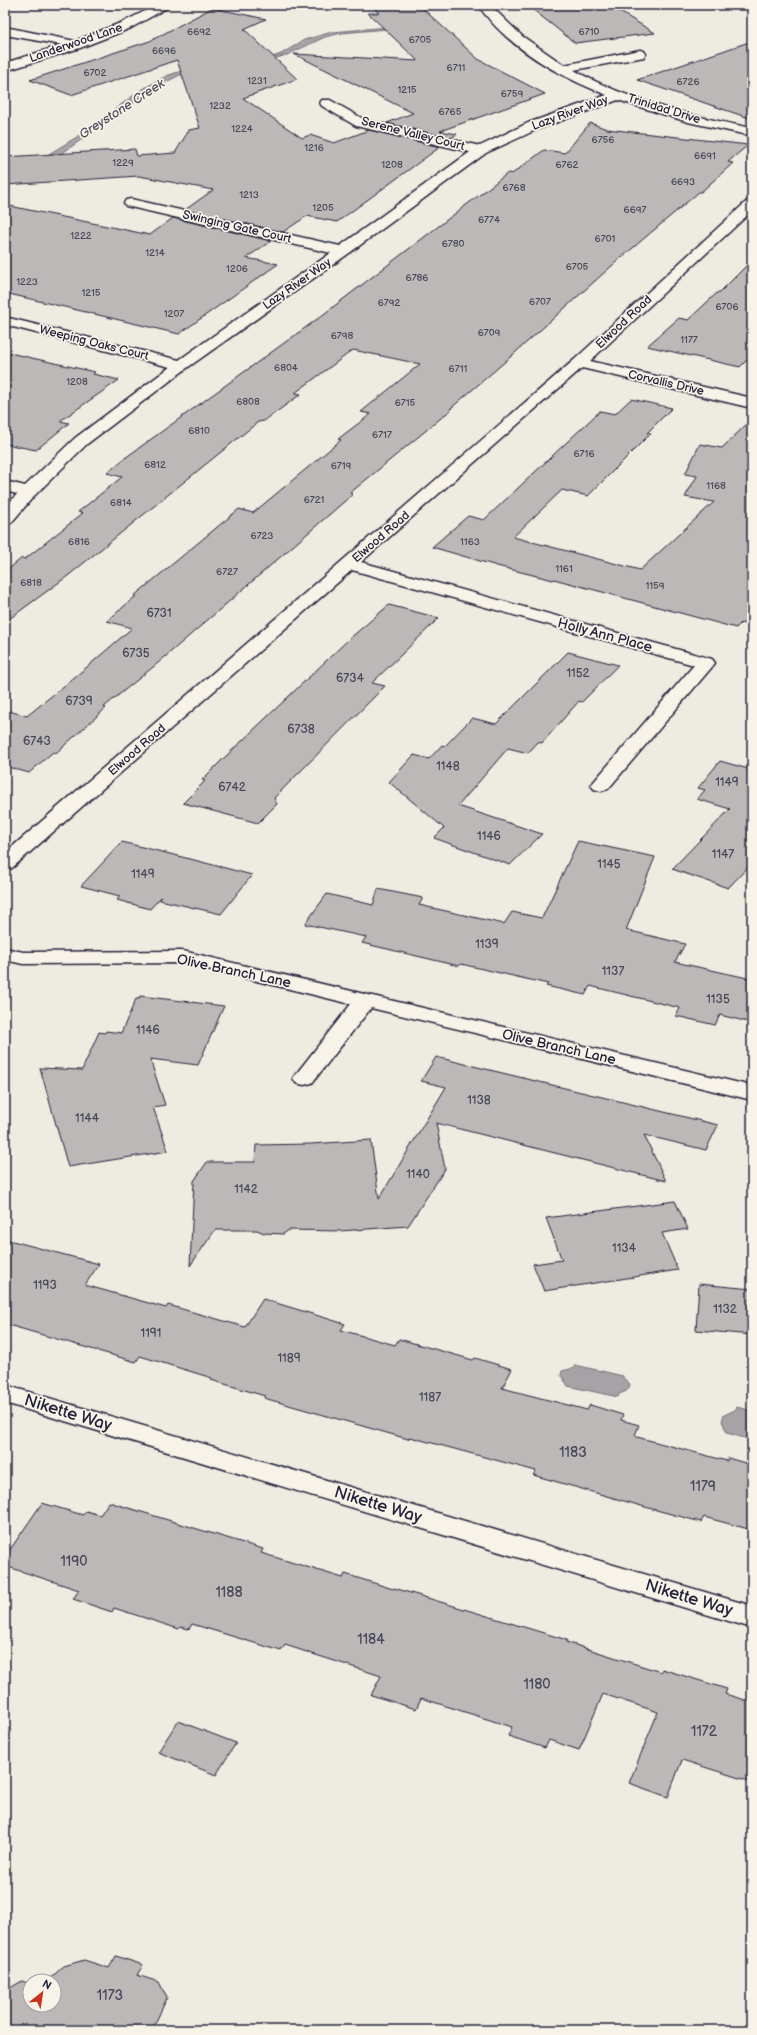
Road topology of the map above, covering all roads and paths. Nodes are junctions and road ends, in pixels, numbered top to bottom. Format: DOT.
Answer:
graph roads {
  1 [pos="166,5"];
  2 [pos="484,5"];
  3 [pos="5,31"];
  4 [pos="76,45"];
  5 [pos="640,54"];
  6 [pos="5,67"];
  7 [pos="560,69"];
  8 [pos="619,95"];
  9 [pos="326,103"];
  10 [pos="752,132"];
  11 [pos="481,150"];
  12 [pos="131,203"];
  13 [pos="752,204"];
  14 [pos="343,252"];
  15 [pos="5,321"];
  16 [pos="579,363"];
  17 [pos="182,365"];
  18 [pos="752,403"];
  19 [pos="5,486"];
  20 [pos="28,492"];
  21 [pos="5,519"];
  22 [pos="349,564"];
  23 [pos="601,784"];
  24 [pos="5,864"];
  25 [pos="5,954"];
  26 [pos="366,1000"];
  27 [pos="304,1078"];
  28 [pos="752,1093"];
  29 [pos="5,1394"];
  30 [pos="752,1617"];
  1 -- 4 [label="street, Landerwood Lane"];
  2 -- 7 [label="street, Trinidad Drive"];
  3 -- 4 [label="street"];
  4 -- 6 [label="street, Landerwood Lane"];
  5 -- 7 [label="street"];
  7 -- 8 [label="street, Trinidad Drive"];
  8 -- 10 [label="street, Trinidad Drive"];
  8 -- 11 [label="street, Lazy River Way"];
  9 -- 11 [label="street, Serene Valley Court"];
  11 -- 14 [label="street, Lazy River Way"];
  12 -- 14 [label="street, Swinging Gate Court"];
  13 -- 16 [label="street, Elwood Road"];
  14 -- 17 [label="street, Lazy River Way"];
  15 -- 17 [label="street, Weeping Oaks Court"];
  16 -- 18 [label="street, Corvallis Drive"];
  16 -- 22 [label="street, Elwood Road"];
  17 -- 20 [label="street, Lazy River Way"];
  19 -- 20 [label="street"];
  20 -- 21 [label="street, Lazy River Way"];
  22 -- 23 [label="street, Holly Ann Place"];
  22 -- 24 [label="street, Elwood Road"];
  25 -- 26 [label="street, Olive Branch Lane"];
  26 -- 27 [label="street"];
  26 -- 28 [label="street, Olive Branch Lane"];
  29 -- 30 [label="street, Nikette Way"];
}
